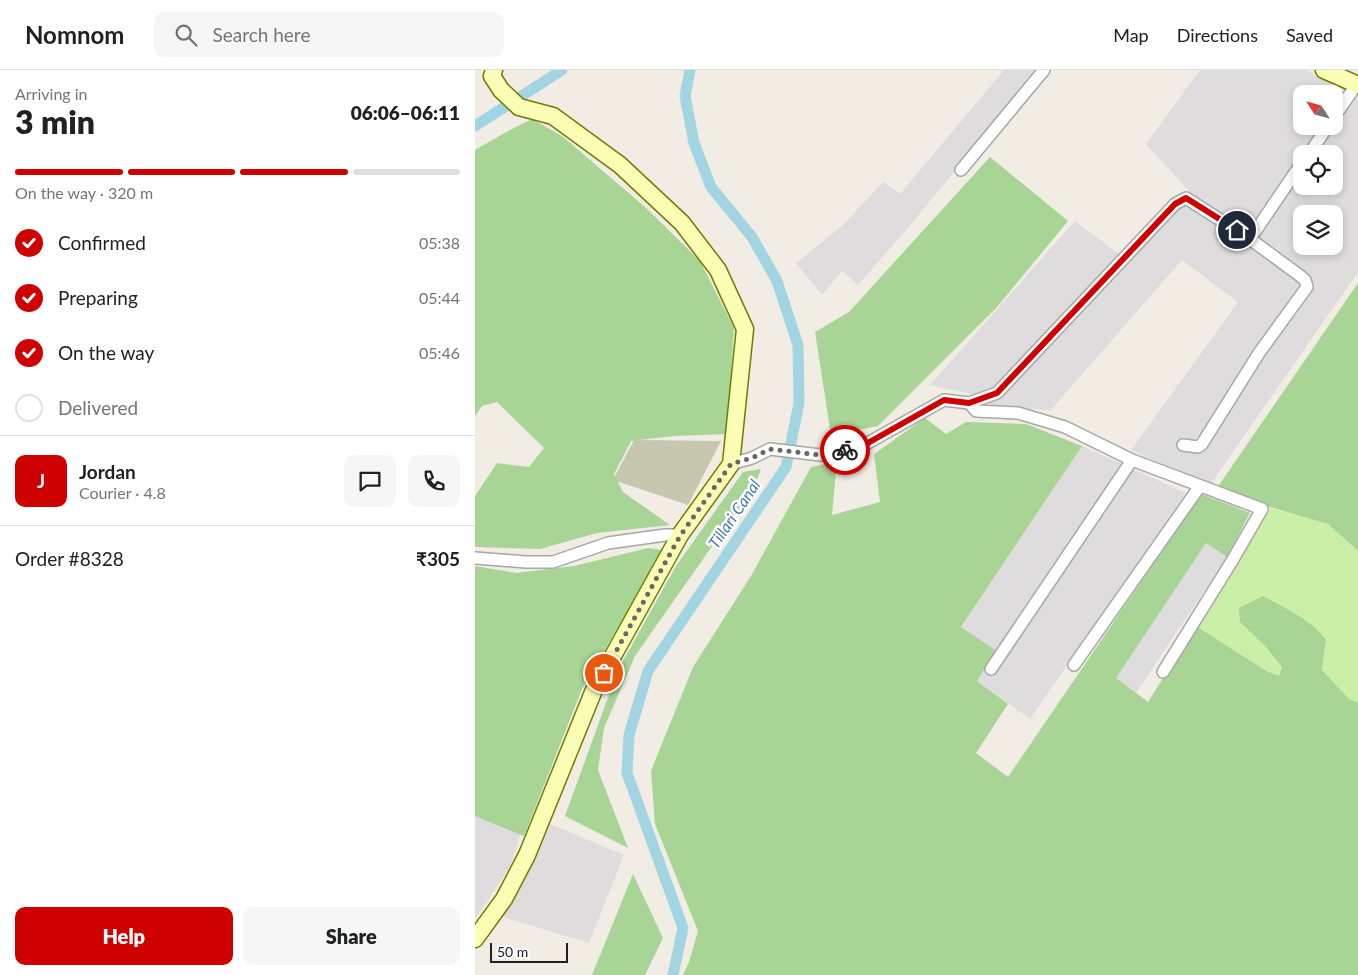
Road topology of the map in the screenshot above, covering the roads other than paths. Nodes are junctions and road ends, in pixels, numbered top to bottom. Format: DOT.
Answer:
graph roads {
  1 [pos="494,70"];
  2 [pos="1044,70"];
  3 [pos="1324,70"];
  4 [pos="1357,85"];
  5 [pos="1343,105"];
  6 [pos="961,170"];
  7 [pos="1293,176"];
  8 [pos="1250,239"];
  9 [pos="969,403"];
  10 [pos="1183,445"];
  11 [pos="1131,460"];
  12 [pos="731,464"];
  13 [pos="1200,486"];
  14 [pos="680,536"];
  15 [pos="475,558"];
  16 [pos="1074,665"];
  17 [pos="991,669"];
  18 [pos="1163,672"];
  19 [pos="475,939"];
  1 -- 12 [label="street"];
  2 -- 6 [label="street"];
  3 -- 4 [label="street"];
  4 -- 5 [label="street"];
  7 -- 8 [label="street"];
  8 -- 9 [label="street"];
  8 -- 10 [label="street"];
  9 -- 11 [label="street"];
  9 -- 12 [label="street"];
  11 -- 13 [label="street"];
  11 -- 17 [label="street"];
  12 -- 14 [label="street"];
  13 -- 16 [label="street"];
  13 -- 18 [label="street"];
  14 -- 15 [label="street"];
  14 -- 19 [label="street"];
}
